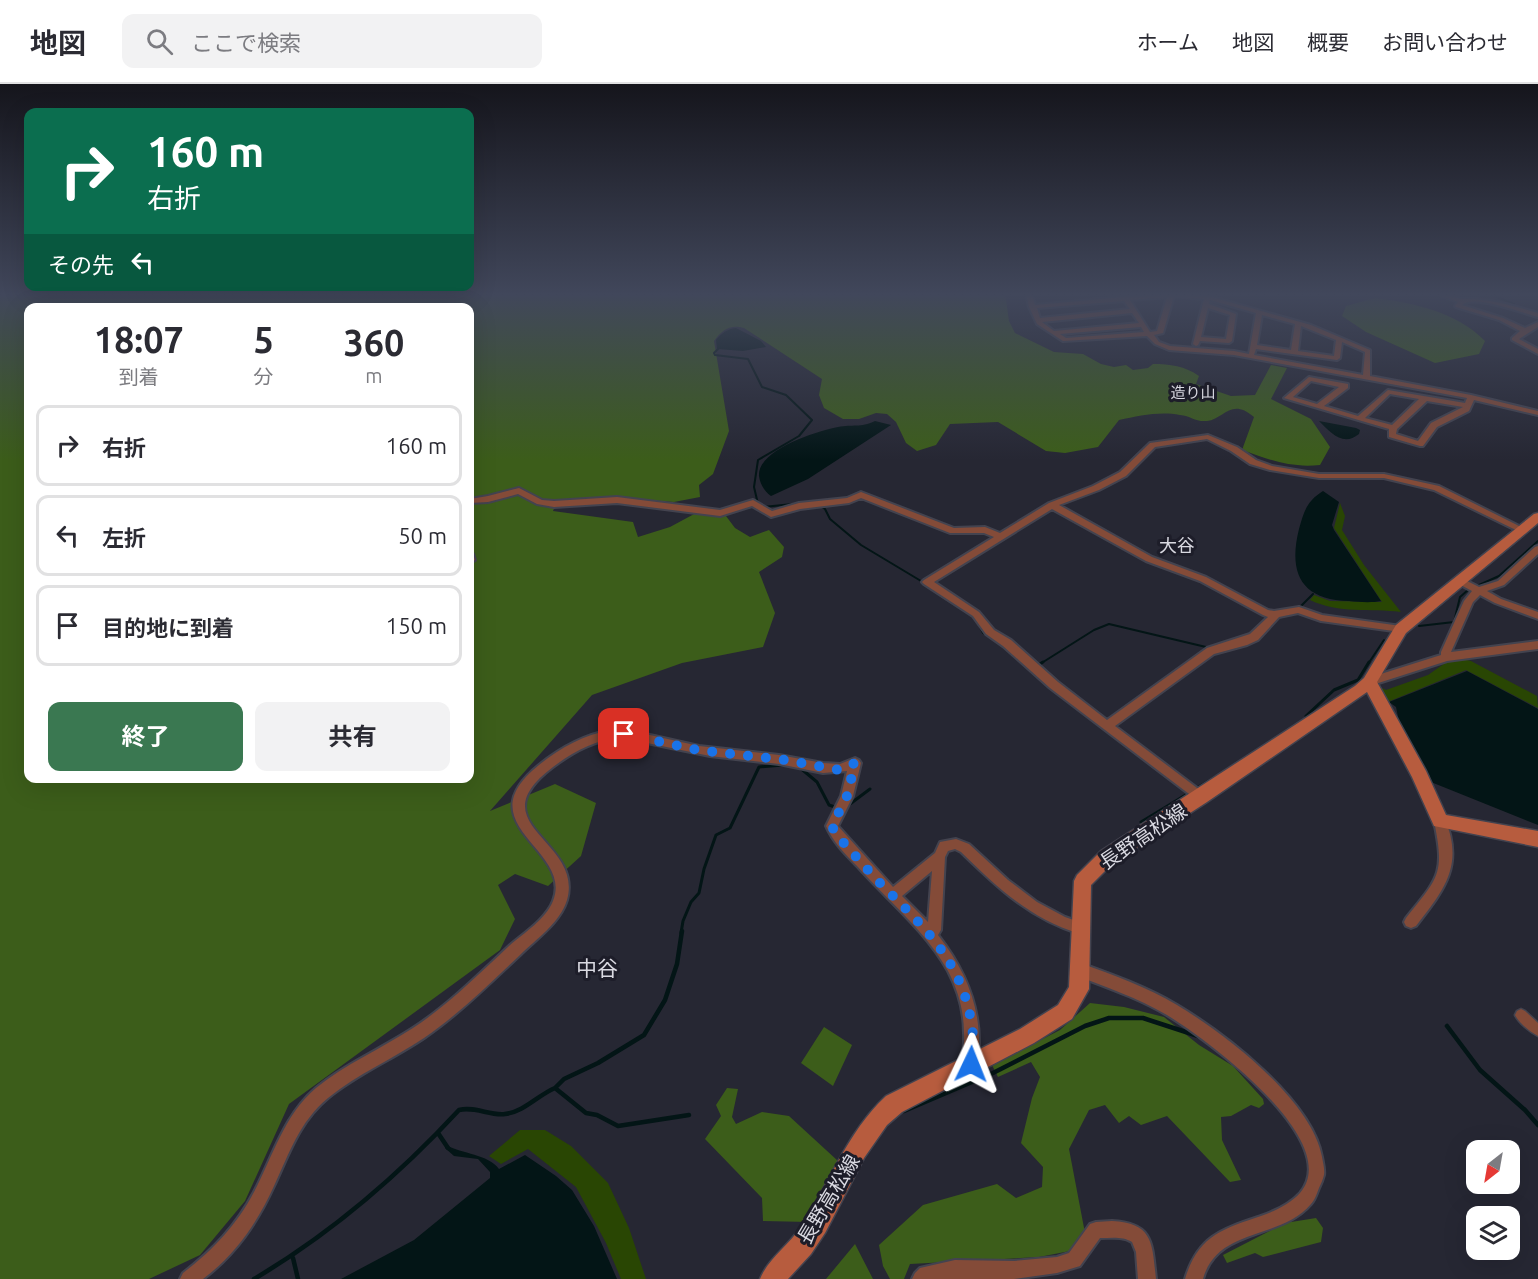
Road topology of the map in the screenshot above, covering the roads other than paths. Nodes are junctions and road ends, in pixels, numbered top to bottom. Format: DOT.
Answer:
graph roads {
  1 [pos="1179,349"];
  2 [pos="1253,349"];
  3 [pos="1267,349"];
  4 [pos="1294,349"];
  5 [pos="1338,349"];
  6 [pos="1363,349"];
  7 [pos="1194,350"];
  8 [pos="1294,352"];
  9 [pos="1251,356"];
  10 [pos="1366,378"];
  11 [pos="1425,398"];
  12 [pos="1469,402"];
  13 [pos="1319,406"];
  14 [pos="1538,413"];
  15 [pos="1360,418"];
  16 [pos="1393,428"];
  17 [pos="474,501"];
  18 [pos="1052,505"];
  19 [pos="1538,518"];
  20 [pos="1523,530"];
  21 [pos="999,536"];
  22 [pos="1538,549"];
  23 [pos="1470,587"];
  24 [pos="1274,614"];
  25 [pos="1538,616"];
  26 [pos="1401,629"];
  27 [pos="1538,645"];
  28 [pos="1447,657"];
  29 [pos="1370,682"];
  30 [pos="1108,725"];
  31 [pos="1196,792"];
  32 [pos="1440,821"];
  33 [pos="1538,839"];
  34 [pos="939,857"];
  35 [pos="892,895"];
  36 [pos="1411,922"];
  37 [pos="1080,928"];
  38 [pos="931,934"];
  39 [pos="1080,970"];
  40 [pos="1521,1015"];
  41 [pos="1538,1030"];
  42 [pos="971,1064"];
  43 [pos="189,1279"];
  44 [pos="772,1279"];
  45 [pos="921,1279"];
  46 [pos="1148,1279"];
  47 [pos="1194,1279"];
  1 -- 7 [label="street"];
  2 -- 9 [label="street"];
  3 -- 8 [label="street"];
  4 -- 8 [label="street"];
  5 -- 8 [label="street"];
  6 -- 10 [label="street"];
  7 -- 9 [label="street"];
  9 -- 10 [label="street"];
  10 -- 12 [label="street"];
  11 -- 12 [label="street"];
  11 -- 15 [label="street"];
  11 -- 16 [label="street"];
  12 -- 14 [label="street"];
  12 -- 16 [label="street"];
  13 -- 13 [label="street"];
  13 -- 15 [label="street"];
  15 -- 16 [label="street"];
  17 -- 21 [label="street"];
  18 -- 20 [label="street"];
  18 -- 21 [label="street"];
  18 -- 24 [label="street"];
  19 -- 20 [label="main road, 長野高松線"];
  20 -- 23 [label="main road, 長野高松線"];
  21 -- 30 [label="street"];
  22 -- 23 [label="street"];
  23 -- 25 [label="street"];
  23 -- 26 [label="main road, 長野高松線"];
  23 -- 28 [label="street"];
  24 -- 26 [label="street"];
  24 -- 30 [label="street"];
  26 -- 29 [label="main road, 長野高松線"];
  27 -- 28 [label="street"];
  28 -- 29 [label="street"];
  29 -- 31 [label="main road, 長野高松線"];
  29 -- 32 [label="main road"];
  30 -- 31 [label="street"];
  31 -- 37 [label="main road, 長野高松線"];
  32 -- 33 [label="main road"];
  32 -- 36 [label="street"];
  34 -- 35 [label="street"];
  34 -- 37 [label="street"];
  34 -- 38 [label="street"];
  35 -- 38 [label="street"];
  35 -- 43 [label="street"];
  37 -- 39 [label="main road, 長野高松線"];
  38 -- 42 [label="street"];
  39 -- 42 [label="main road, 長野高松線"];
  39 -- 47 [label="street"];
  40 -- 41 [label="street"];
  42 -- 44 [label="main road, 長野高松線"];
  45 -- 46 [label="street"];
}
